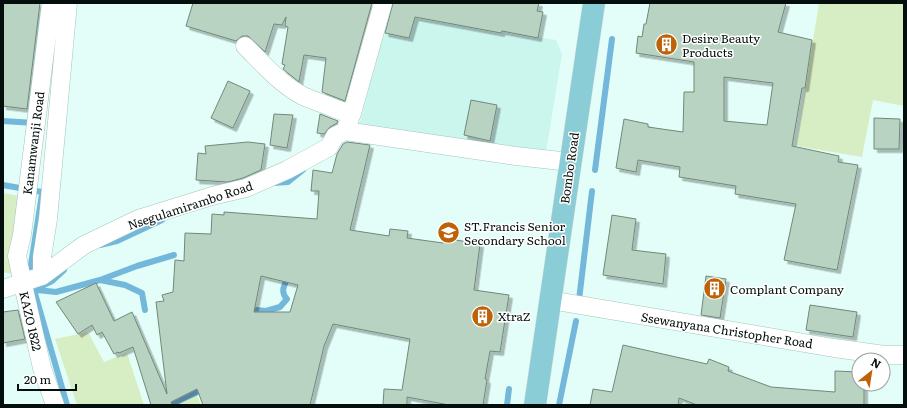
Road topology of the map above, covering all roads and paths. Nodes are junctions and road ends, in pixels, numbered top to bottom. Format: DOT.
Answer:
graph roads {
  1 [pos="51,3"];
  2 [pos="68,3"];
  3 [pos="383,3"];
  4 [pos="594,3"];
  5 [pos="245,46"];
  6 [pos="352,112"];
  7 [pos="345,131"];
  8 [pos="570,162"];
  9 [pos="42,276"];
  10 [pos="23,282"];
  11 [pos="3,289"];
  12 [pos="550,300"];
  13 [pos="904,355"];
  14 [pos="55,405"];
  15 [pos="535,405"];
  1 -- 10 [label="street, Kanamwanji Road"];
  2 -- 9 [label="street"];
  3 -- 6 [label="street"];
  4 -- 8 [label="main road, Bombo Road"];
  5 -- 6 [label="street"];
  6 -- 7 [label="street"];
  7 -- 8 [label="street"];
  7 -- 9 [label="street, Nsegulamirambo Road"];
  8 -- 12 [label="main road, Bombo Road"];
  9 -- 10 [label="street, Nsegulamirambo Road"];
  10 -- 11 [label="street, Nsegulamirambo Road"];
  10 -- 14 [label="street, KAZO 1822"];
  12 -- 13 [label="street, Ssewanyana Christopher Road"];
  12 -- 15 [label="main road, Bombo Road"];
}
